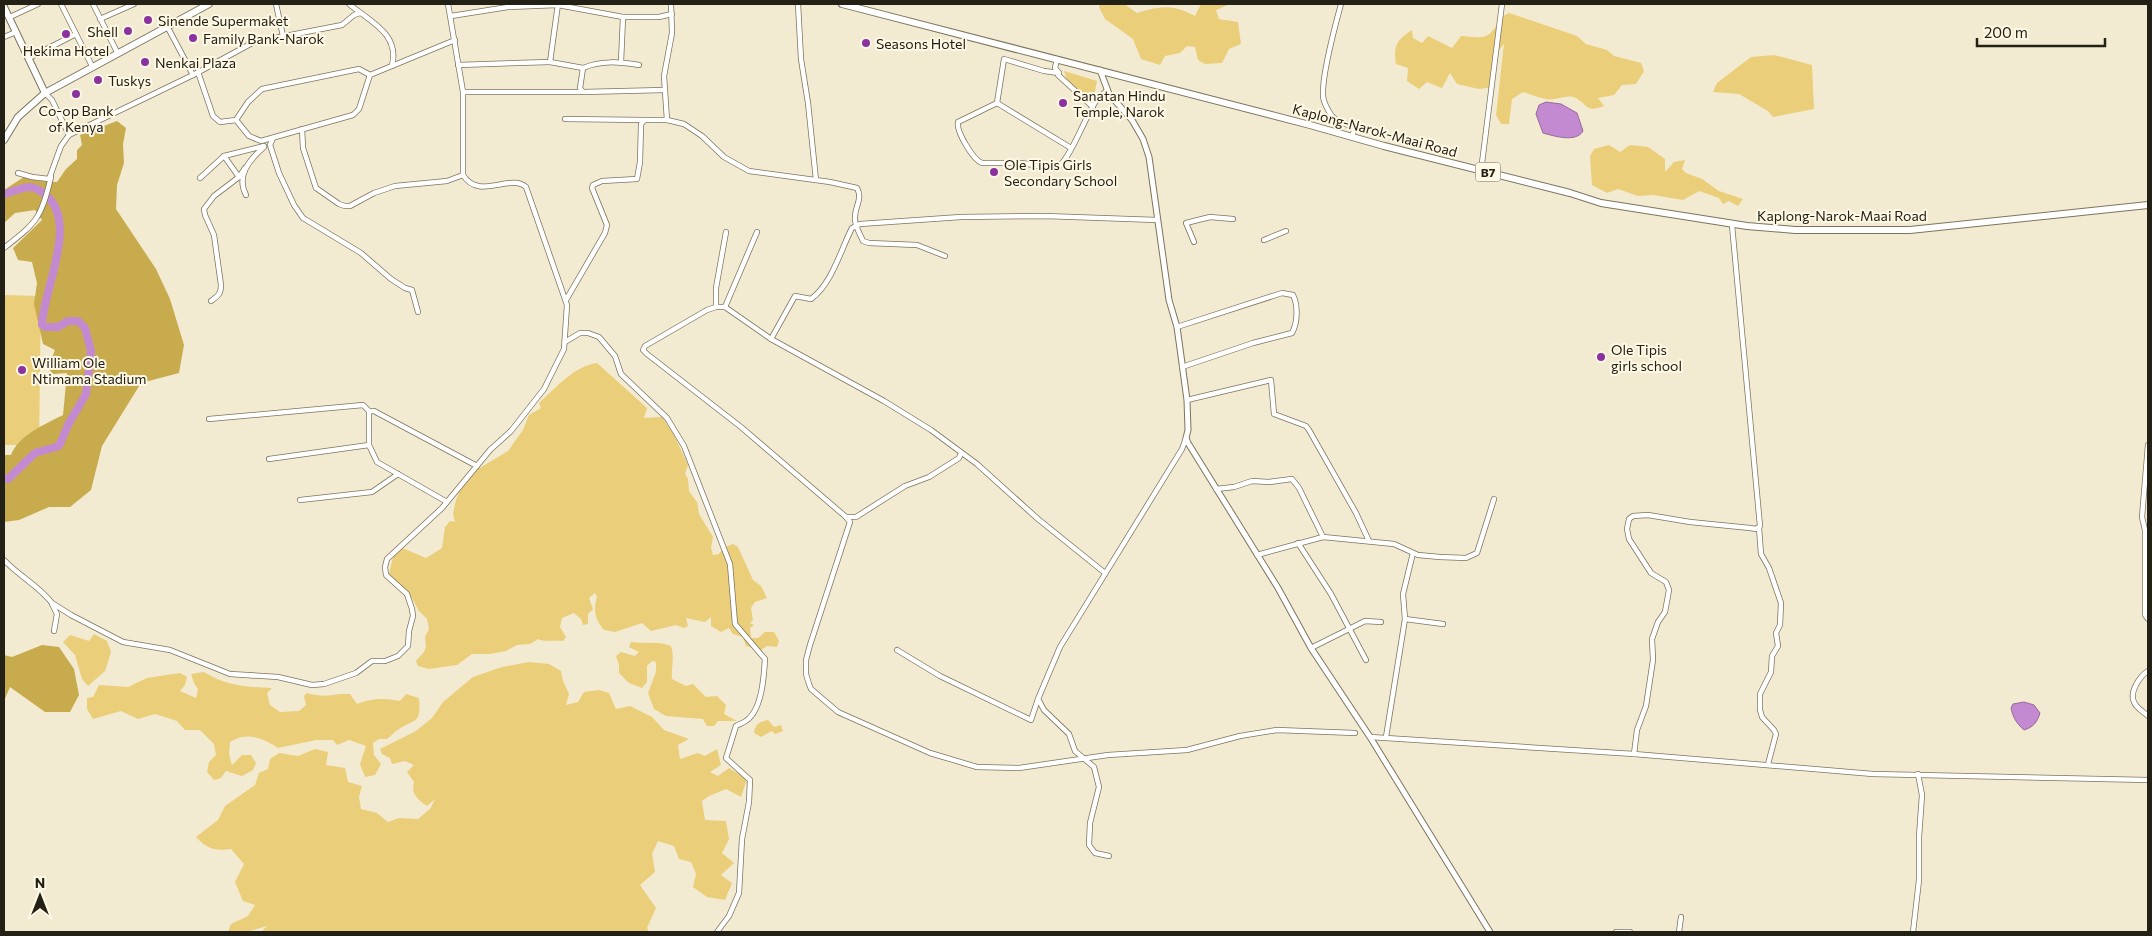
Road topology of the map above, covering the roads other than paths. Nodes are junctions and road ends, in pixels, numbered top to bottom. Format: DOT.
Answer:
graph roads {
  1 [pos="38,4"];
  2 [pos="61,4"];
  3 [pos="93,4"];
  4 [pos="134,4"];
  5 [pos="209,4"];
  6 [pos="276,4"];
  7 [pos="349,4"];
  8 [pos="448,4"];
  9 [pos="558,4"];
  10 [pos="671,4"];
  11 [pos="798,4"];
  12 [pos="842,4"];
  13 [pos="1341,4"];
  14 [pos="1502,4"];
  15 [pos="4,7"];
  16 [pos="360,13"];
  17 [pos="672,14"];
  18 [pos="451,16"];
  19 [pos="10,17"];
  20 [pos="622,17"];
  21 [pos="100,19"];
  22 [pos="166,26"];
  23 [pos="16,32"];
  24 [pos="76,34"];
  25 [pos="283,36"];
  26 [pos="4,38"];
  27 [pos="455,40"];
  28 [pos="118,52"];
  29 [pos="29,58"];
  30 [pos="1057,59"];
  31 [pos="550,62"];
  32 [pos="621,62"];
  33 [pos="458,65"];
  34 [pos="639,65"];
  35 [pos="92,66"];
  36 [pos="392,66"];
  37 [pos="583,68"];
  38 [pos="1100,70"];
  39 [pos="198,72"];
  40 [pos="1059,73"];
  41 [pos="193,75"];
  42 [pos="370,75"];
  43 [pos="664,90"];
  44 [pos="1108,90"];
  45 [pos="463,92"];
  46 [pos="581,92"];
  47 [pos="45,93"];
  48 [pos="997,103"];
  49 [pos="1093,106"];
  50 [pos="565,119"];
  51 [pos="236,120"];
  52 [pos="645,120"];
  53 [pos="667,120"];
  54 [pos="302,129"];
  55 [pos="69,135"];
  56 [pos="1352,137"];
  57 [pos="274,138"];
  58 [pos="4,140"];
  59 [pos="267,146"];
  60 [pos="1070,148"];
  61 [pos="224,156"];
  62 [pos="245,168"];
  63 [pos="1481,171"];
  64 [pos="18,173"];
  65 [pos="463,176"];
  66 [pos="51,177"];
  67 [pos="239,177"];
  68 [pos="200,178"];
  69 [pos="816,180"];
  70 [pos="246,195"];
  71 [pos="2148,205"];
  72 [pos="1233,219"];
  73 [pos="1157,220"];
  74 [pos="1732,225"];
  75 [pos="856,226"];
  76 [pos="1286,231"];
  77 [pos="726,232"];
  78 [pos="757,232"];
  79 [pos="1264,240"];
  80 [pos="1194,242"];
  81 [pos="4,248"];
  82 [pos="946,256"];
  83 [pos="566,300"];
  84 [pos="210,301"];
  85 [pos="716,307"];
  86 [pos="725,307"];
  87 [pos="418,312"];
  88 [pos="1177,327"];
  89 [pos="771,339"];
  90 [pos="565,342"];
  91 [pos="1182,366"];
  92 [pos="1187,400"];
  93 [pos="369,411"];
  94 [pos="209,418"];
  95 [pos="1186,438"];
  96 [pos="370,445"];
  97 [pos="2148,445"];
  98 [pos="961,453"];
  99 [pos="269,459"];
  100 [pos="477,466"];
  101 [pos="398,474"];
  102 [pos="1216,489"];
  103 [pos="1494,499"];
  104 [pos="300,500"];
  105 [pos="447,502"];
  106 [pos="846,517"];
  107 [pos="1759,528"];
  108 [pos="1323,537"];
  109 [pos="1369,541"];
  110 [pos="1298,543"];
  111 [pos="1413,553"];
  112 [pos="1257,555"];
  113 [pos="4,560"];
  114 [pos="1105,573"];
  115 [pos="52,602"];
  116 [pos="1406,619"];
  117 [pos="2148,619"];
  118 [pos="1381,622"];
  119 [pos="1443,624"];
  120 [pos="1348,629"];
  121 [pos="54,631"];
  122 [pos="1312,648"];
  123 [pos="897,650"];
  124 [pos="1366,660"];
  125 [pos="2148,671"];
  126 [pos="1038,699"];
  127 [pos="2148,716"];
  128 [pos="1356,733"];
  129 [pos="1370,737"];
  130 [pos="1386,737"];
  131 [pos="1634,754"];
  132 [pos="1084,758"];
  133 [pos="1768,764"];
  134 [pos="1918,774"];
  135 [pos="2148,780"];
  136 [pos="1109,856"];
  137 [pos="1681,917"];
  138 [pos="717,932"];
  139 [pos="1490,932"];
  140 [pos="1616,932"];
  141 [pos="1630,932"];
  142 [pos="1679,932"];
  143 [pos="1913,932"];
  1 -- 19 [label="street"];
  2 -- 24 [label="street"];
  3 -- 21 [label="street"];
  4 -- 21 [label="street"];
  5 -- 22 [label="highway"];
  6 -- 25 [label="street"];
  7 -- 16 [label="street"];
  8 -- 18 [label="street"];
  9 -- 18 [label="street"];
  9 -- 20 [label="street"];
  9 -- 31 [label="street"];
  10 -- 17 [label="street"];
  11 -- 69 [label="street"];
  12 -- 30 [label="highway, Kaplong-Narok-Maai Road / B7"];
  13 -- 56 [label="street"];
  14 -- 63 [label="street"];
  15 -- 19 [label="highway"];
  16 -- 25 [label="street"];
  16 -- 36 [label="street"];
  17 -- 20 [label="street"];
  17 -- 43 [label="street"];
  18 -- 27 [label="street"];
  19 -- 23 [label="highway"];
  20 -- 32 [label="street"];
  21 -- 28 [label="street"];
  22 -- 28 [label="highway"];
  22 -- 41 [label="street"];
  23 -- 26 [label="street"];
  23 -- 29 [label="highway"];
  24 -- 29 [label="street"];
  24 -- 35 [label="street"];
  25 -- 39 [label="street"];
  27 -- 33 [label="street"];
  27 -- 36 [label="street"];
  28 -- 35 [label="highway"];
  29 -- 47 [label="highway"];
  30 -- 38 [label="highway, Kaplong-Narok-Maai Road / B7"];
  30 -- 40 [label="street"];
  31 -- 33 [label="street"];
  31 -- 37 [label="street"];
  32 -- 34 [label="street"];
  32 -- 37 [label="street"];
  33 -- 45 [label="street"];
  35 -- 47 [label="highway"];
  36 -- 42 [label="street"];
  37 -- 46 [label="street"];
  38 -- 44 [label="main road"];
  38 -- 56 [label="highway, Kaplong-Narok-Maai Road / B7"];
  39 -- 41 [label="street"];
  39 -- 51 [label="street"];
  40 -- 48 [label="street"];
  40 -- 49 [label="street"];
  41 -- 55 [label="street"];
  42 -- 51 [label="street"];
  42 -- 54 [label="street"];
  43 -- 46 [label="street"];
  43 -- 53 [label="street"];
  44 -- 49 [label="street"];
  44 -- 73 [label="main road"];
  45 -- 46 [label="street"];
  45 -- 65 [label="street"];
  47 -- 55 [label="street"];
  47 -- 58 [label="highway"];
  48 -- 60 [label="street"];
  48 -- 60 [label="street"];
  49 -- 60 [label="street"];
  50 -- 52 [label="street"];
  51 -- 57 [label="street"];
  52 -- 53 [label="street"];
  52 -- 83 [label="street"];
  53 -- 69 [label="street"];
  54 -- 57 [label="street"];
  54 -- 65 [label="street"];
  55 -- 66 [label="street"];
  56 -- 63 [label="highway, Kaplong-Narok-Maai Road / B7"];
  57 -- 59 [label="street"];
  59 -- 61 [label="street"];
  59 -- 62 [label="street"];
  59 -- 87 [label="street"];
  61 -- 67 [label="street"];
  61 -- 68 [label="street"];
  62 -- 67 [label="street"];
  62 -- 70 [label="street"];
  63 -- 74 [label="highway, Kaplong-Narok-Maai Road / B7"];
  64 -- 66 [label="street"];
  65 -- 83 [label="street"];
  66 -- 81 [label="street"];
  67 -- 84 [label="street"];
  69 -- 75 [label="street"];
  71 -- 74 [label="highway, Kaplong-Narok-Maai Road / B7"];
  72 -- 80 [label="street"];
  73 -- 75 [label="street"];
  73 -- 88 [label="main road"];
  74 -- 107 [label="street"];
  75 -- 82 [label="street"];
  75 -- 89 [label="street"];
  76 -- 79 [label="street"];
  77 -- 85 [label="street"];
  78 -- 86 [label="street"];
  83 -- 90 [label="street"];
  85 -- 86 [label="street"];
  85 -- 106 [label="street"];
  86 -- 89 [label="street"];
  88 -- 91 [label="main road"];
  88 -- 91 [label="street"];
  89 -- 98 [label="street"];
  90 -- 100 [label="street"];
  90 -- 138 [label="street"];
  91 -- 92 [label="main road"];
  92 -- 95 [label="main road"];
  92 -- 109 [label="street"];
  93 -- 94 [label="street"];
  93 -- 96 [label="street"];
  93 -- 100 [label="street"];
  95 -- 102 [label="main road"];
  95 -- 114 [label="street"];
  96 -- 99 [label="street"];
  96 -- 101 [label="street"];
  97 -- 117 [label="street"];
  98 -- 106 [label="street"];
  98 -- 114 [label="street"];
  100 -- 105 [label="street"];
  101 -- 104 [label="street"];
  101 -- 105 [label="street"];
  102 -- 108 [label="street"];
  102 -- 112 [label="main road"];
  103 -- 111 [label="street"];
  105 -- 115 [label="street"];
  106 -- 132 [label="street"];
  107 -- 131 [label="street"];
  107 -- 133 [label="street"];
  108 -- 109 [label="street"];
  108 -- 110 [label="street"];
  109 -- 111 [label="street"];
  110 -- 112 [label="street"];
  110 -- 120 [label="street"];
  111 -- 116 [label="street"];
  112 -- 122 [label="main road"];
  113 -- 115 [label="street"];
  114 -- 126 [label="street"];
  115 -- 121 [label="street"];
  116 -- 119 [label="street"];
  116 -- 130 [label="street"];
  118 -- 120 [label="street"];
  120 -- 122 [label="street"];
  120 -- 124 [label="street"];
  122 -- 129 [label="main road"];
  123 -- 126 [label="street"];
  125 -- 127 [label="street"];
  126 -- 132 [label="street"];
  128 -- 132 [label="street"];
  129 -- 130 [label="street"];
  129 -- 139 [label="main road"];
  130 -- 131 [label="street"];
  131 -- 133 [label="street"];
  132 -- 136 [label="street"];
  133 -- 134 [label="street"];
  134 -- 135 [label="street"];
  134 -- 143 [label="street"];
  137 -- 142 [label="street"];
  140 -- 141 [label="street"];
}
